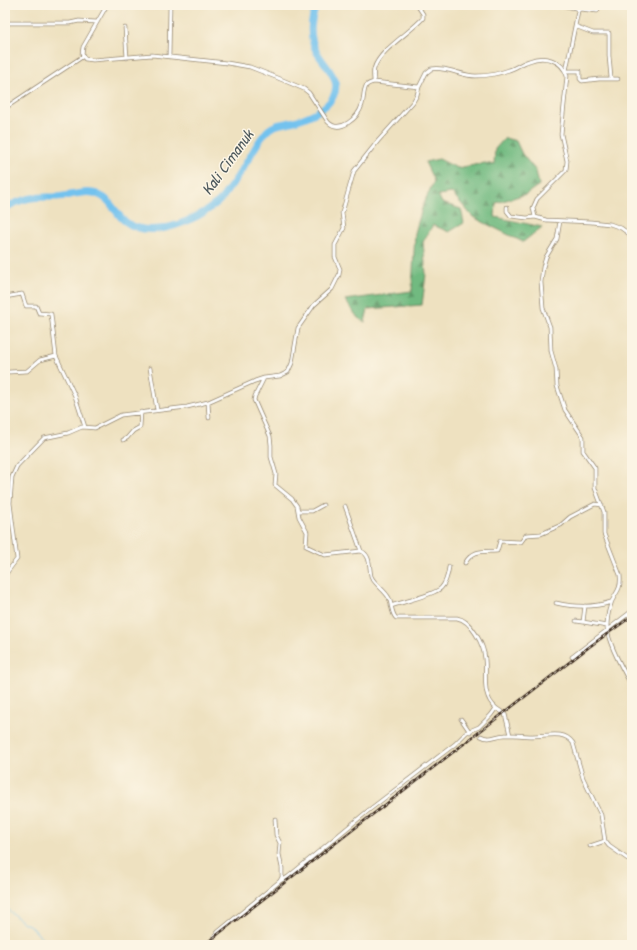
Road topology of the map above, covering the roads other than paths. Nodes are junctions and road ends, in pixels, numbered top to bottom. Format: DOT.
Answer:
graph roads {
  1 [pos="94,5"];
  2 [pos="170,5"];
  3 [pos="417,5"];
  4 [pos="561,5"];
  5 [pos="600,5"];
  6 [pos="106,6"];
  7 [pos="580,9"];
  8 [pos="97,22"];
  9 [pos="5,23"];
  10 [pos="575,26"];
  11 [pos="125,28"];
  12 [pos="167,56"];
  13 [pos="82,57"];
  14 [pos="127,58"];
  15 [pos="566,71"];
  16 [pos="611,78"];
  17 [pos="618,79"];
  18 [pos="374,82"];
  19 [pos="419,87"];
  20 [pos="5,108"];
  21 [pos="507,207"];
  22 [pos="535,217"];
  23 [pos="560,221"];
  24 [pos="632,236"];
  25 [pos="5,297"];
  26 [pos="56,356"];
  27 [pos="150,368"];
  28 [pos="9,372"];
  29 [pos="264,378"];
  30 [pos="208,402"];
  31 [pos="157,410"];
  32 [pos="141,412"];
  33 [pos="209,418"];
  34 [pos="85,427"];
  35 [pos="123,440"];
  36 [pos="322,505"];
  37 [pos="602,505"];
  38 [pos="345,506"];
  39 [pos="298,511"];
  40 [pos="361,551"];
  41 [pos="465,563"];
  42 [pos="449,567"];
  43 [pos="5,575"];
  44 [pos="611,602"];
  45 [pos="556,603"];
  46 [pos="391,606"];
  47 [pos="585,606"];
  48 [pos="632,611"];
  49 [pos="576,621"];
  50 [pos="583,622"];
  51 [pos="607,628"];
  52 [pos="572,657"];
  53 [pos="632,686"];
  54 [pos="496,708"];
  55 [pos="461,720"];
  56 [pos="470,732"];
  57 [pos="510,735"];
  58 [pos="481,736"];
  59 [pos="276,819"];
  60 [pos="605,841"];
  61 [pos="590,846"];
  62 [pos="632,862"];
  63 [pos="280,881"];
  64 [pos="211,945"];
  1 -- 6 [label="street"];
  2 -- 12 [label="street"];
  3 -- 18 [label="street"];
  4 -- 7 [label="street"];
  5 -- 7 [label="street"];
  6 -- 8 [label="street"];
  7 -- 10 [label="street"];
  8 -- 9 [label="street"];
  8 -- 13 [label="street"];
  10 -- 15 [label="street"];
  10 -- 16 [label="street"];
  11 -- 14 [label="street"];
  12 -- 14 [label="street"];
  12 -- 18 [label="street"];
  13 -- 14 [label="street"];
  13 -- 20 [label="street"];
  15 -- 16 [label="street"];
  15 -- 19 [label="street"];
  15 -- 22 [label="street"];
  16 -- 17 [label="street"];
  18 -- 19 [label="street"];
  19 -- 29 [label="street"];
  21 -- 22 [label="street"];
  22 -- 23 [label="street"];
  23 -- 24 [label="street"];
  23 -- 37 [label="street"];
  25 -- 26 [label="street"];
  26 -- 28 [label="street"];
  26 -- 34 [label="street"];
  27 -- 31 [label="street"];
  29 -- 30 [label="street"];
  29 -- 39 [label="street"];
  30 -- 31 [label="street"];
  30 -- 33 [label="street"];
  31 -- 32 [label="street"];
  32 -- 34 [label="street"];
  32 -- 35 [label="street"];
  34 -- 43 [label="street"];
  36 -- 39 [label="street"];
  37 -- 41 [label="street"];
  37 -- 44 [label="street"];
  38 -- 40 [label="street"];
  39 -- 40 [label="street"];
  40 -- 46 [label="street"];
  42 -- 46 [label="street"];
  44 -- 47 [label="street"];
  44 -- 51 [label="street"];
  45 -- 47 [label="street"];
  46 -- 54 [label="street"];
  47 -- 50 [label="street"];
  48 -- 51 [label="street"];
  49 -- 50 [label="street"];
  50 -- 51 [label="street"];
  51 -- 52 [label="street"];
  51 -- 53 [label="street"];
  54 -- 56 [label="street"];
  54 -- 57 [label="street"];
  55 -- 56 [label="street"];
  56 -- 63 [label="street"];
  57 -- 58 [label="street"];
  57 -- 60 [label="street"];
  59 -- 63 [label="street"];
  60 -- 61 [label="street"];
  60 -- 62 [label="street"];
  63 -- 64 [label="street"];
}
